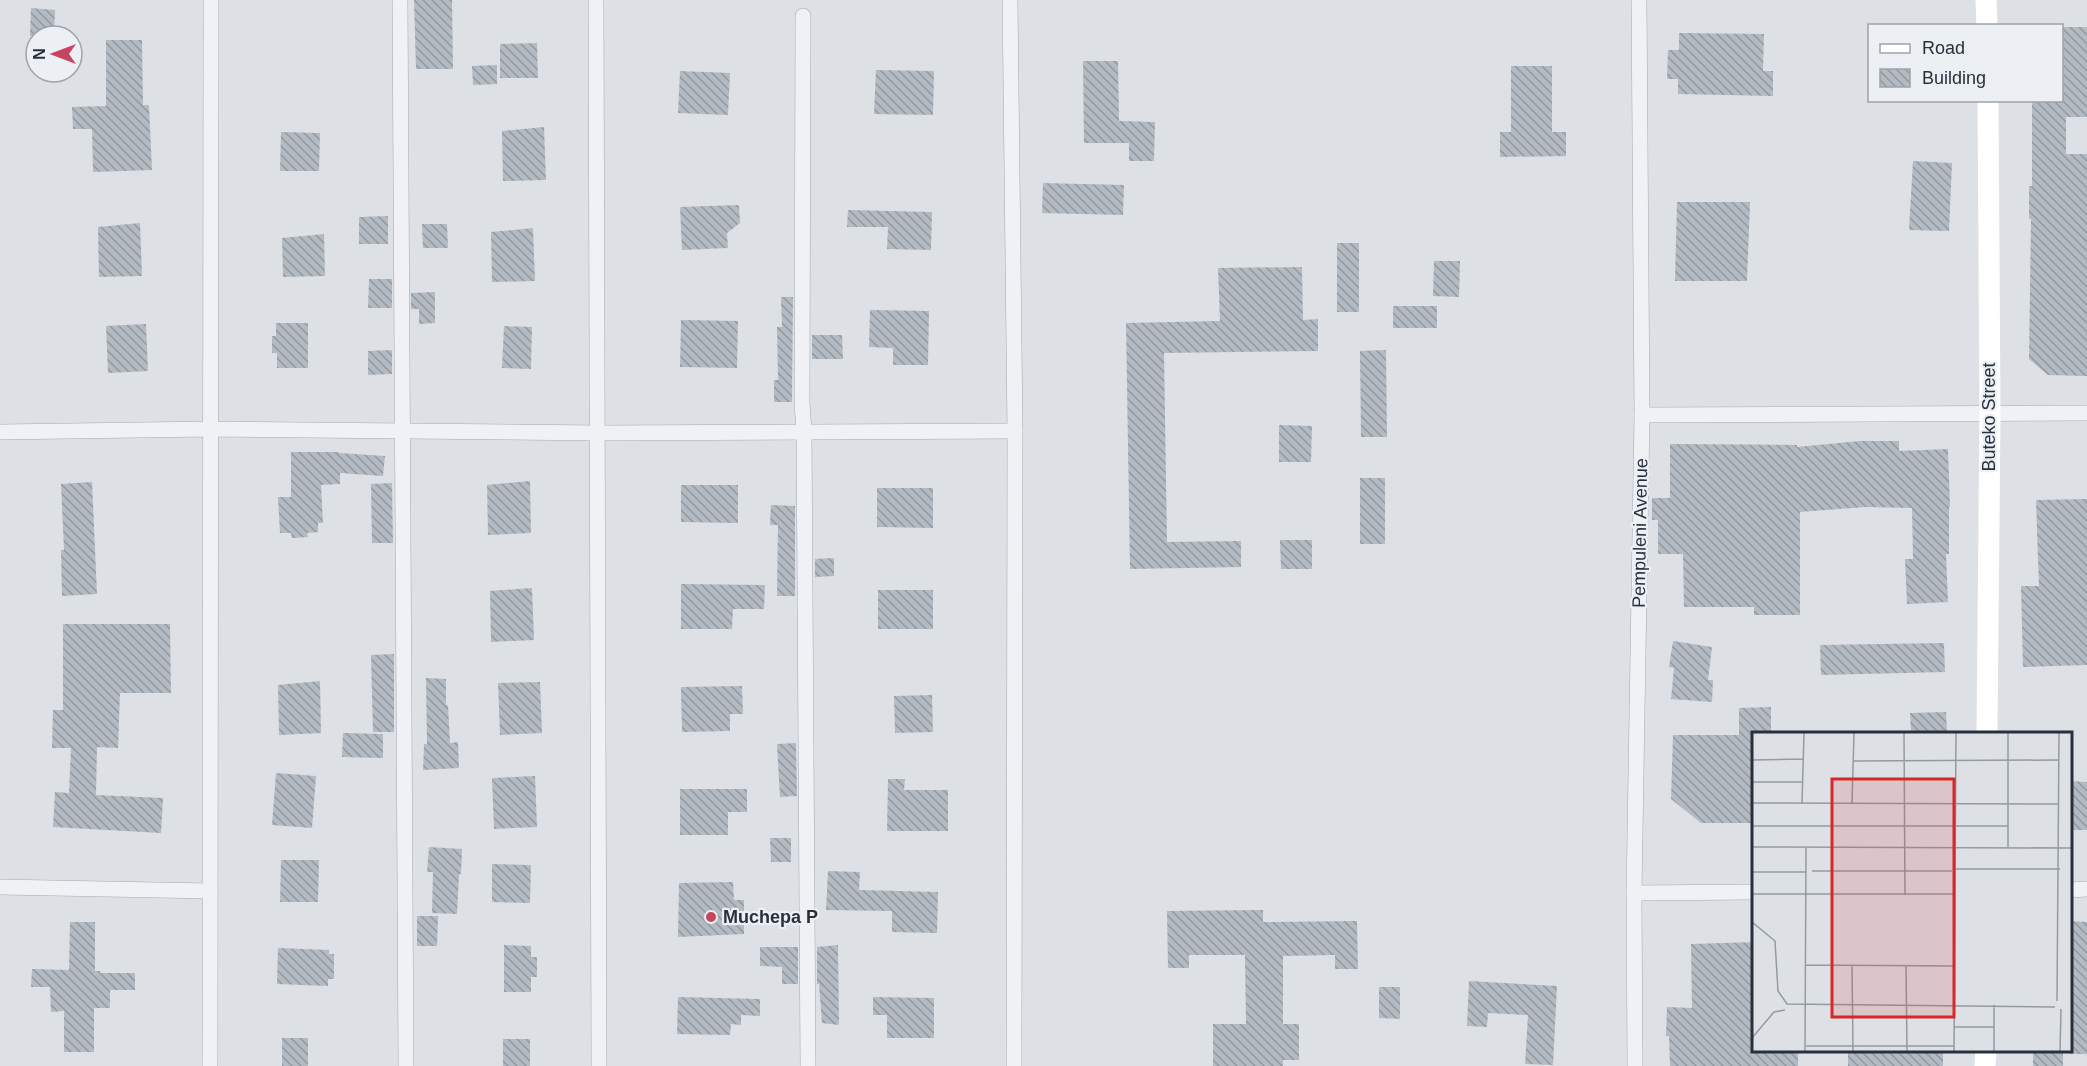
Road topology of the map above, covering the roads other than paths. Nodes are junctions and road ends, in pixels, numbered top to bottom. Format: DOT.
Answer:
graph roads {
  1 [pos="211,0"];
  2 [pos="400,0"];
  3 [pos="596,0"];
  4 [pos="1010,0"];
  5 [pos="1639,0"];
  6 [pos="1986,0"];
  7 [pos="803,16"];
  8 [pos="1987,24"];
  9 [pos="1988,102"];
  10 [pos="1990,413"];
  11 [pos="2087,413"];
  12 [pos="1642,415"];
  13 [pos="210,429"];
  14 [pos="403,431"];
  15 [pos="804,431"];
  16 [pos="1015,431"];
  17 [pos="0,432"];
  18 [pos="598,433"];
  19 [pos="1987,732"];
  20 [pos="0,887"];
  21 [pos="2087,889"];
  22 [pos="2072,890"];
  23 [pos="210,891"];
  24 [pos="1752,892"];
  25 [pos="1634,893"];
  26 [pos="1986,1051"];
  27 [pos="210,1066"];
  28 [pos="406,1066"];
  29 [pos="599,1066"];
  30 [pos="808,1066"];
  31 [pos="1014,1066"];
  32 [pos="1635,1066"];
  33 [pos="1985,1066"];
  1 -- 13 [label="street"];
  2 -- 14 [label="street"];
  3 -- 18 [label="street"];
  4 -- 16 [label="street"];
  5 -- 12 [label="street, Pempuleni Avenue"];
  6 -- 8 [label="street"];
  7 -- 15 [label="street"];
  9 -- 10 [label="street, Buteko Street"];
  10 -- 11 [label="street"];
  10 -- 12 [label="street"];
  10 -- 19 [label="street, Buteko Street"];
  12 -- 25 [label="street, Pempuleni Avenue"];
  13 -- 14 [label="street"];
  13 -- 17 [label="street"];
  13 -- 23 [label="street"];
  14 -- 18 [label="street"];
  14 -- 28 [label="street"];
  15 -- 16 [label="street"];
  15 -- 18 [label="street"];
  15 -- 30 [label="street"];
  16 -- 31 [label="street"];
  18 -- 29 [label="street"];
  20 -- 23 [label="street"];
  21 -- 22 [label="street"];
  23 -- 27 [label="street"];
  24 -- 25 [label="street"];
  25 -- 32 [label="street, Pempuleni Avenue"];
  26 -- 33 [label="street"];
}
